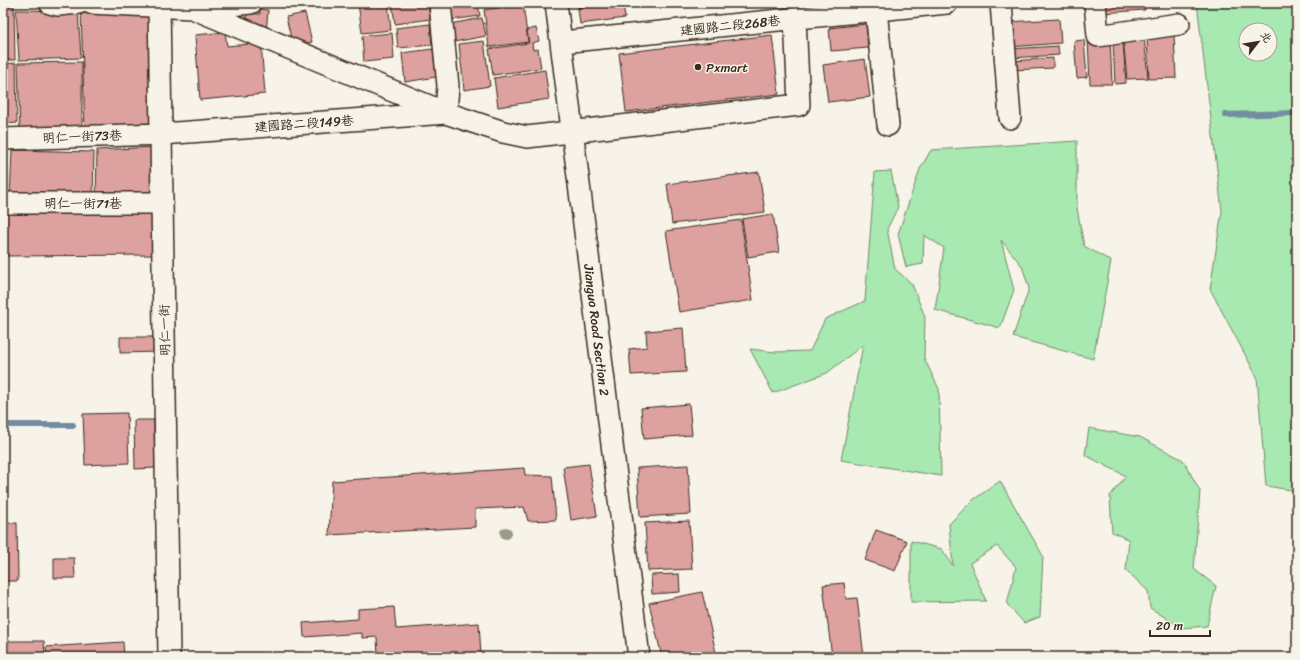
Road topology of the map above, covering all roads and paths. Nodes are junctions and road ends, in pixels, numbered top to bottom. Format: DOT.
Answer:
graph roads {
  1 [pos="50,3"];
  2 [pos="80,3"];
  3 [pos="90,3"];
  4 [pos="251,3"];
  5 [pos="440,3"];
  6 [pos="556,3"];
  7 [pos="947,3"];
  8 [pos="1001,3"];
  9 [pos="1095,3"];
  10 [pos="159,5"];
  11 [pos="192,8"];
  12 [pos="876,10"];
  13 [pos="795,18"];
  14 [pos="1180,24"];
  15 [pos="562,42"];
  16 [pos="446,113"];
  17 [pos="1010,118"];
  18 [pos="888,125"];
  19 [pos="572,132"];
  20 [pos="162,134"];
  21 [pos="3,139"];
  22 [pos="3,203"];
  23 [pos="162,203"];
  24 [pos="169,657"];
  25 [pos="639,657"];
  1 -- 2 [label="street"];
  3 -- 10 [label="street"];
  4 -- 11 [label="street"];
  5 -- 16 [label="street"];
  6 -- 15 [label="street, Jianguo Road Section 2"];
  7 -- 12 [label="street, 建國路二段268巷"];
  8 -- 17 [label="street"];
  9 -- 14 [label="street"];
  10 -- 11 [label="street"];
  10 -- 20 [label="street, 明仁一街"];
  11 -- 16 [label="street"];
  12 -- 13 [label="street, 建國路二段268巷"];
  12 -- 18 [label="street"];
  13 -- 15 [label="street, 建國路二段268巷"];
  13 -- 19 [label="street"];
  15 -- 19 [label="street, Jianguo Road Section 2"];
  16 -- 19 [label="street"];
  16 -- 20 [label="street, 建國路二段149巷"];
  19 -- 25 [label="street, Jianguo Road Section 2"];
  20 -- 21 [label="street, 明仁一街73巷"];
  20 -- 23 [label="street, 明仁一街"];
  22 -- 23 [label="street, 明仁一街71巷"];
  23 -- 24 [label="street, 明仁一街"];
}
